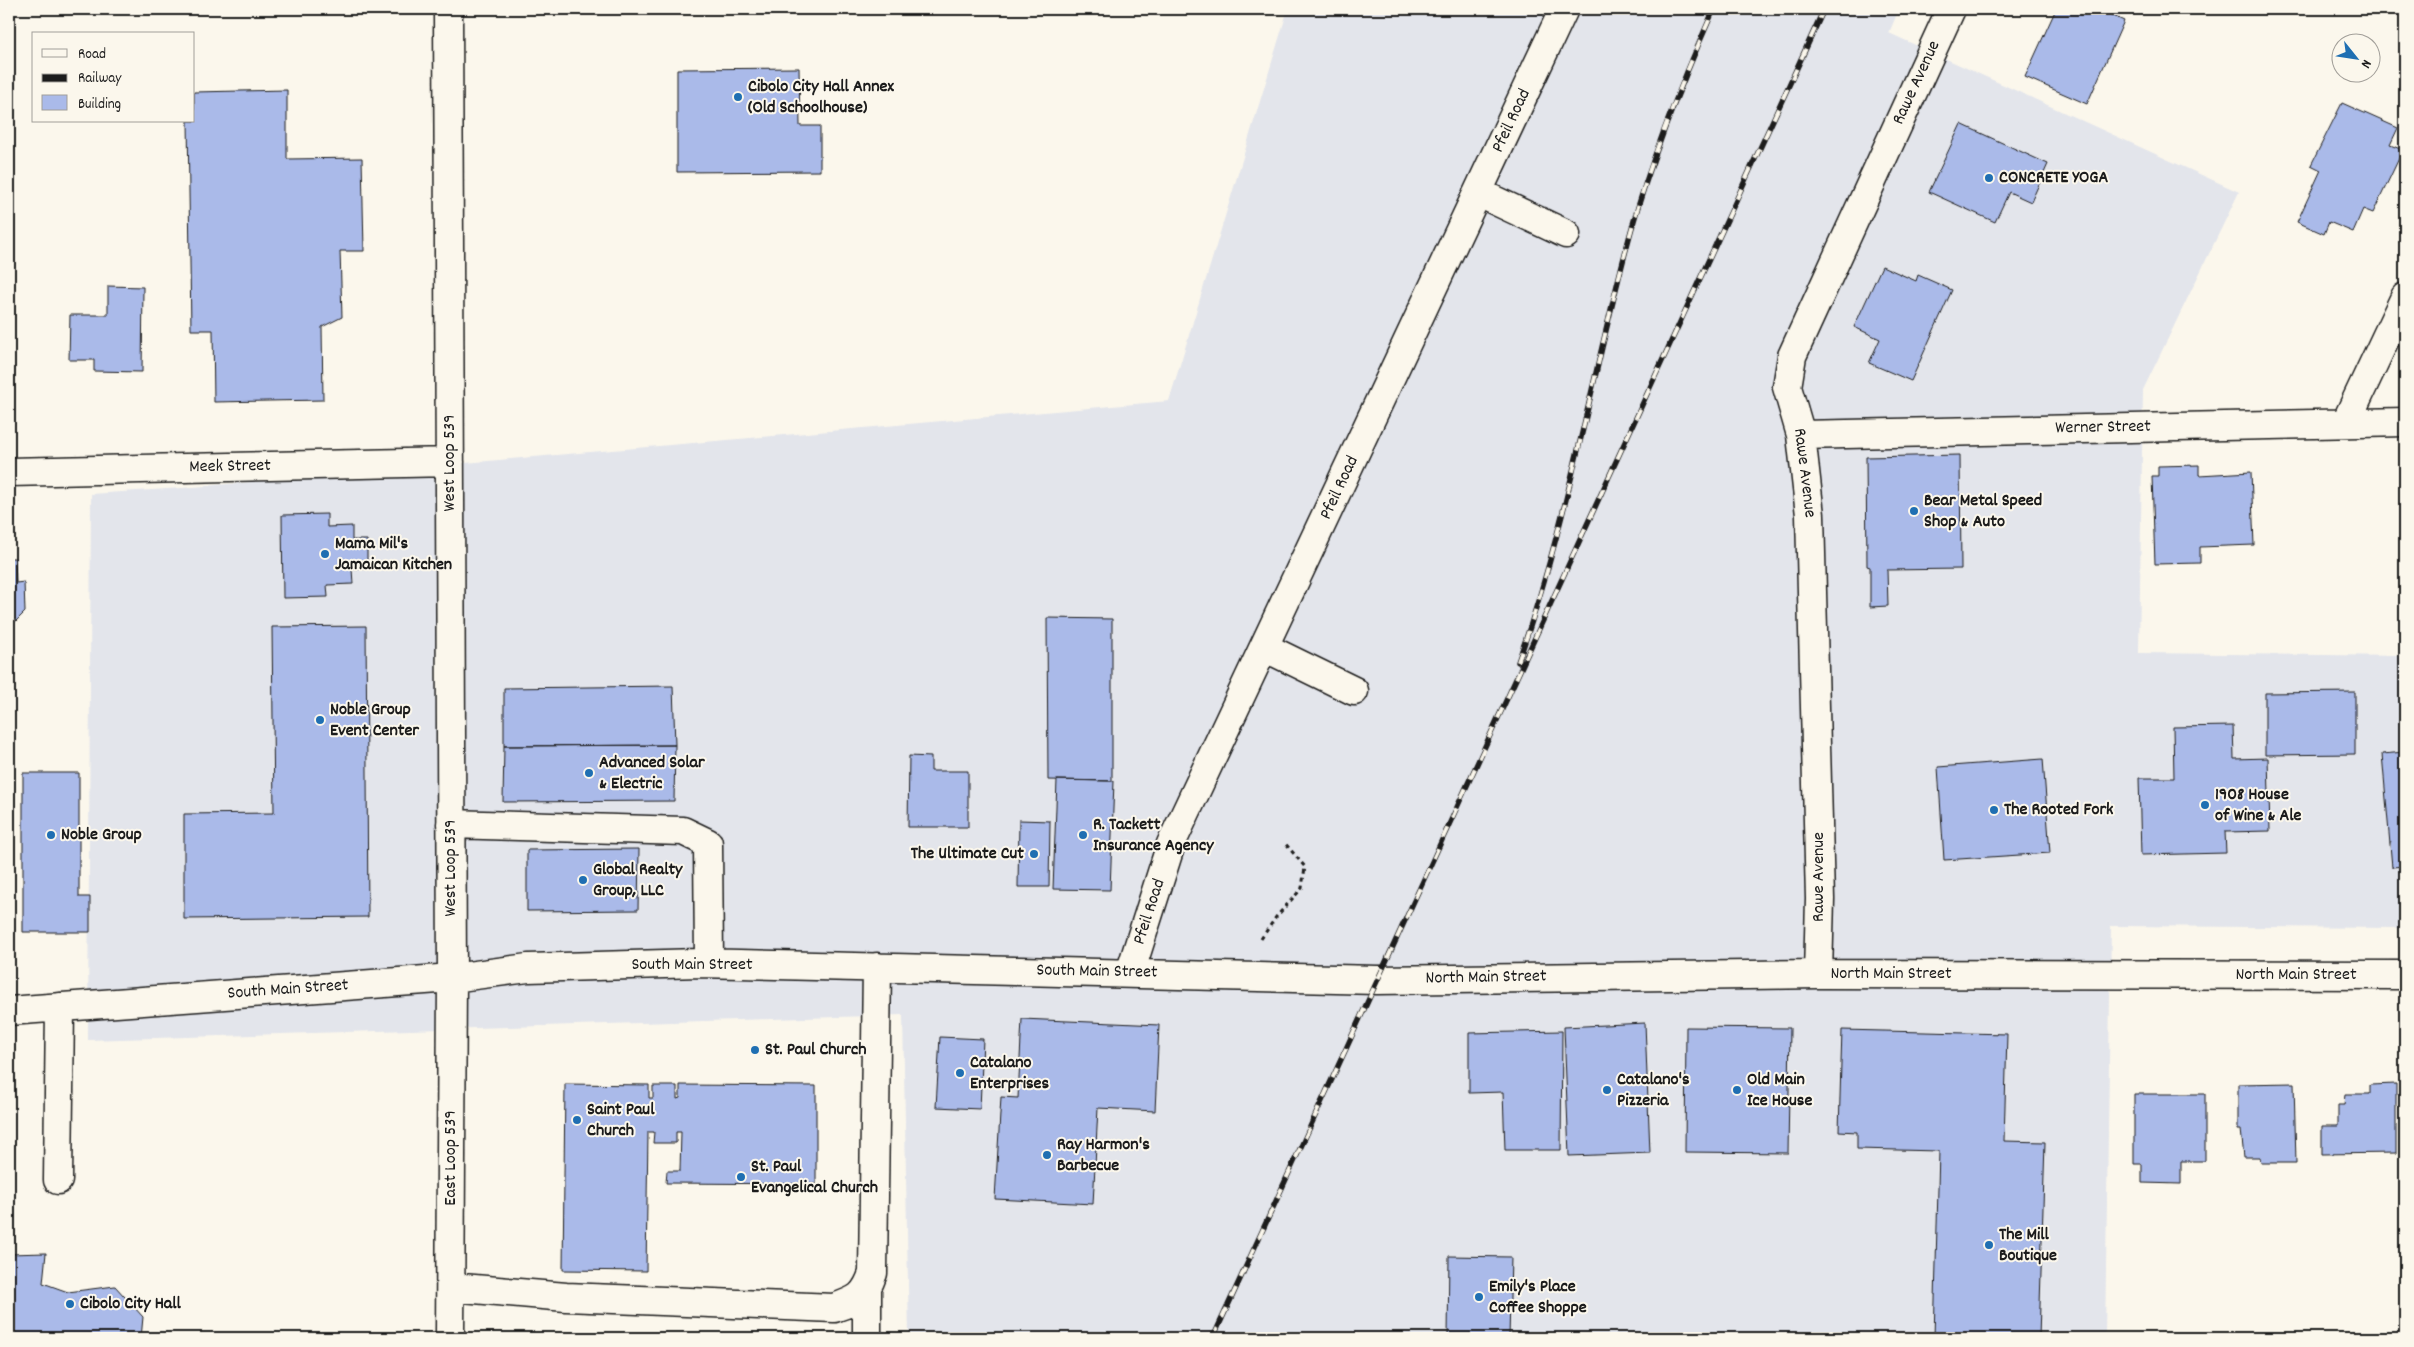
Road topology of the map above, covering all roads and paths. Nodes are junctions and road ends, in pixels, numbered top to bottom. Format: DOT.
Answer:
graph roads {
  1 [pos="448,9"];
  2 [pos="1564,9"];
  3 [pos="1951,9"];
  4 [pos="1479,194"];
  5 [pos="1566,234"];
  6 [pos="2405,297"];
  7 [pos="2346,422"];
  8 [pos="2405,422"];
  9 [pos="1802,435"];
  10 [pos="450,462"];
  11 [pos="9,472"];
  12 [pos="1264,648"];
  13 [pos="1354,691"];
  14 [pos="451,824"];
  15 [pos="1284,842"];
  16 [pos="1261,939"];
  17 [pos="709,964"];
  18 [pos="877,967"];
  19 [pos="1130,973"];
  20 [pos="1818,974"];
  21 [pos="2405,975"];
  22 [pos="452,978"];
  23 [pos="1377,980"];
  24 [pos="60,1007"];
  25 [pos="9,1011"];
  26 [pos="58,1180"];
  27 [pos="451,1287"];
  28 [pos="867,1290"];
  29 [pos="450,1338"];
  30 [pos="867,1338"];
  1 -- 10 [label="street, West Loop 539"];
  2 -- 4 [label="street, Pfeil Road"];
  3 -- 9 [label="street, Rawe Avenue"];
  4 -- 5 [label="street"];
  4 -- 12 [label="street, Pfeil Road"];
  6 -- 7 [label="street"];
  7 -- 8 [label="street, Werner Street"];
  7 -- 9 [label="street, Werner Street"];
  9 -- 20 [label="street, Rawe Avenue"];
  10 -- 11 [label="street, Meek Street"];
  10 -- 14 [label="street, West Loop 539"];
  12 -- 13 [label="street"];
  12 -- 19 [label="street, Pfeil Road"];
  14 -- 17 [label="street"];
  14 -- 22 [label="street, West Loop 539"];
  15 -- 16 [label="path"];
  17 -- 18 [label="street, South Main Street"];
  17 -- 22 [label="street, South Main Street"];
  18 -- 19 [label="street, South Main Street"];
  18 -- 28 [label="street"];
  19 -- 23 [label="street, South Main Street"];
  20 -- 21 [label="street, North Main Street"];
  20 -- 23 [label="street, North Main Street"];
  22 -- 24 [label="street, South Main Street"];
  22 -- 27 [label="street, East Loop 539"];
  24 -- 25 [label="street, South Main Street"];
  24 -- 26 [label="street"];
  27 -- 28 [label="street"];
  27 -- 29 [label="street, East Loop 539"];
  28 -- 30 [label="street"];
}
